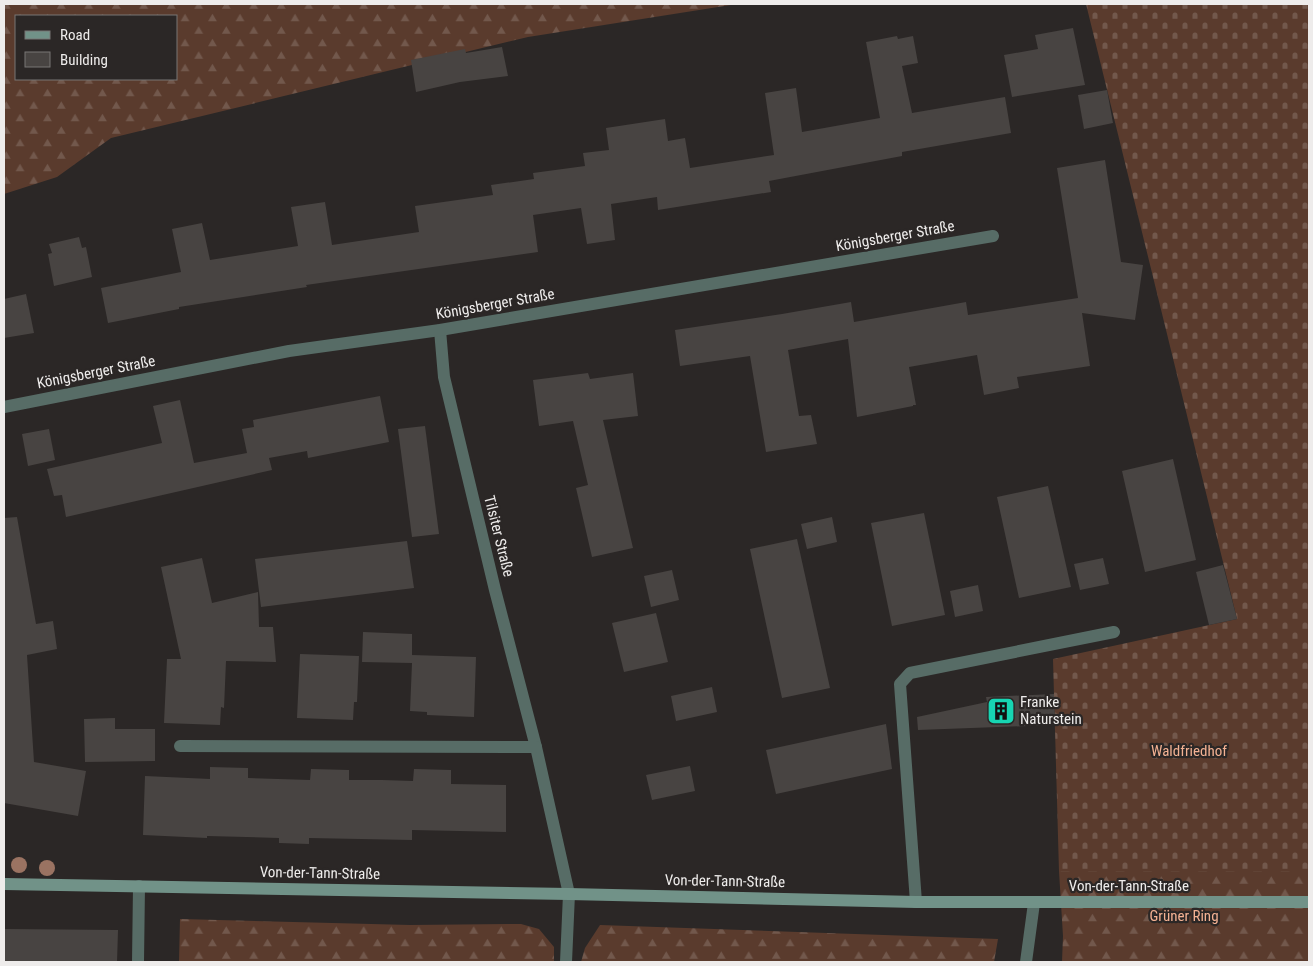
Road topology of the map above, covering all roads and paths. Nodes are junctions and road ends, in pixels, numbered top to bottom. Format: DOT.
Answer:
graph roads {
  1 [pos="993,236"];
  2 [pos="440,330"];
  3 [pos="4,407"];
  4 [pos="1114,632"];
  5 [pos="180,746"];
  6 [pos="536,747"];
  7 [pos="4,884"];
  8 [pos="139,886"];
  9 [pos="569,894"];
  10 [pos="916,902"];
  11 [pos="1309,902"];
  12 [pos="1034,903"];
  13 [pos="138,962"];
  14 [pos="566,962"];
  15 [pos="1026,962"];
  1 -- 2 [label="street, Königsberger Straße"];
  2 -- 3 [label="street, Königsberger Straße"];
  2 -- 6 [label="street, Tilsiter Straße"];
  4 -- 10 [label="street"];
  5 -- 6 [label="street"];
  6 -- 9 [label="street, Tilsiter Straße"];
  7 -- 8 [label="street, Von-der-Tann-Straße"];
  8 -- 9 [label="street, Von-der-Tann-Straße"];
  8 -- 13 [label="street"];
  9 -- 10 [label="street, Von-der-Tann-Straße"];
  9 -- 14 [label="street, Tilsiter Straße"];
  10 -- 12 [label="street, Von-der-Tann-Straße"];
  11 -- 12 [label="street, Von-der-Tann-Straße"];
  12 -- 15 [label="street"];
}
